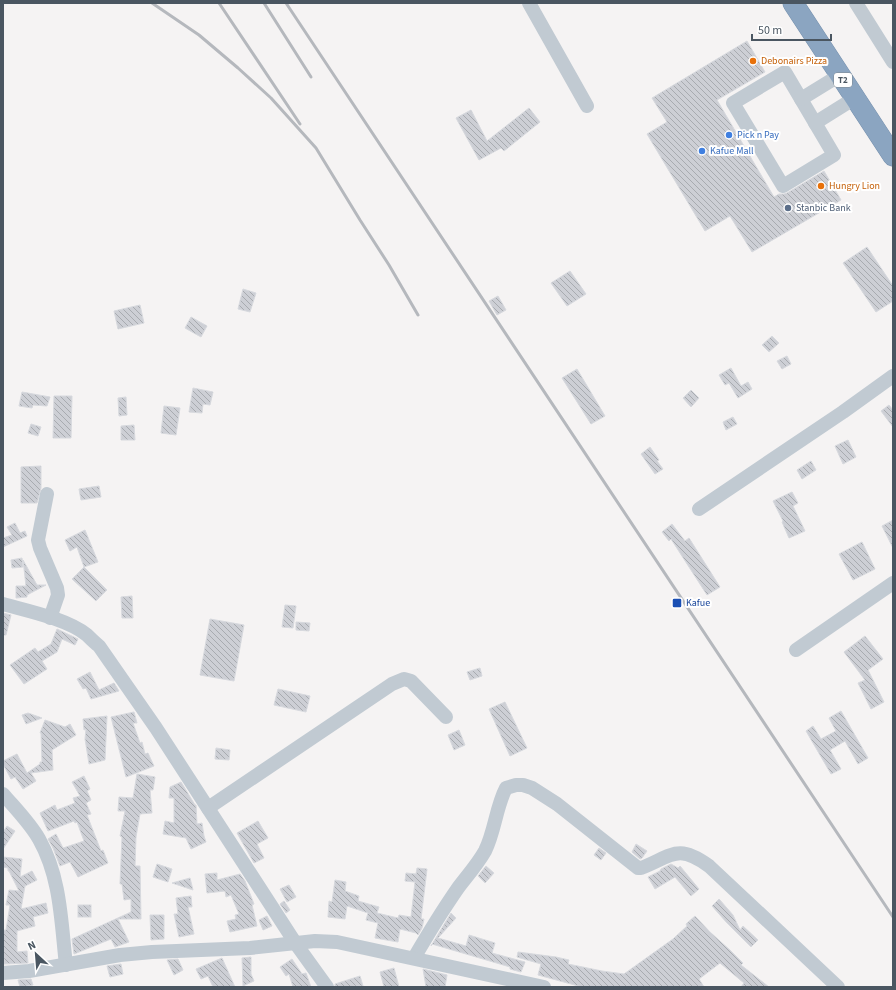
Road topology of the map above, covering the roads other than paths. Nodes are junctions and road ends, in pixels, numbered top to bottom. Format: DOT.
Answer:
graph roads {
  1 [pos="529,3"];
  2 [pos="793,3"];
  3 [pos="856,3"];
  4 [pos="893,62"];
  5 [pos="840,75"];
  6 [pos="855,98"];
  7 [pos="801,99"];
  8 [pos="587,106"];
  9 [pos="815,123"];
  10 [pos="893,156"];
  11 [pos="893,376"];
  12 [pos="47,494"];
  13 [pos="699,509"];
  14 [pos="893,583"];
  15 [pos="3,604"];
  16 [pos="50,618"];
  17 [pos="796,650"];
  18 [pos="446,717"];
  19 [pos="3,794"];
  20 [pos="208,808"];
  21 [pos="296,944"];
  22 [pos="414,958"];
  23 [pos="66,965"];
  24 [pos="3,973"];
  25 [pos="327,987"];
  26 [pos="544,987"];
  27 [pos="838,987"];
  1 -- 8 [label="street"];
  2 -- 5 [label="highway, T2"];
  3 -- 4 [label="street"];
  5 -- 6 [label="highway, T2"];
  5 -- 7 [label="street"];
  6 -- 9 [label="street"];
  6 -- 10 [label="highway, T2"];
  7 -- 9 [label="street"];
  7 -- 9 [label="street"];
  11 -- 13 [label="street"];
  12 -- 16 [label="street"];
  14 -- 17 [label="street"];
  15 -- 16 [label="street"];
  16 -- 20 [label="street"];
  18 -- 20 [label="street"];
  19 -- 23 [label="street"];
  20 -- 21 [label="street"];
  21 -- 22 [label="street"];
  21 -- 23 [label="street"];
  21 -- 25 [label="street"];
  22 -- 26 [label="street"];
  22 -- 27 [label="street"];
  23 -- 24 [label="street"];
}
